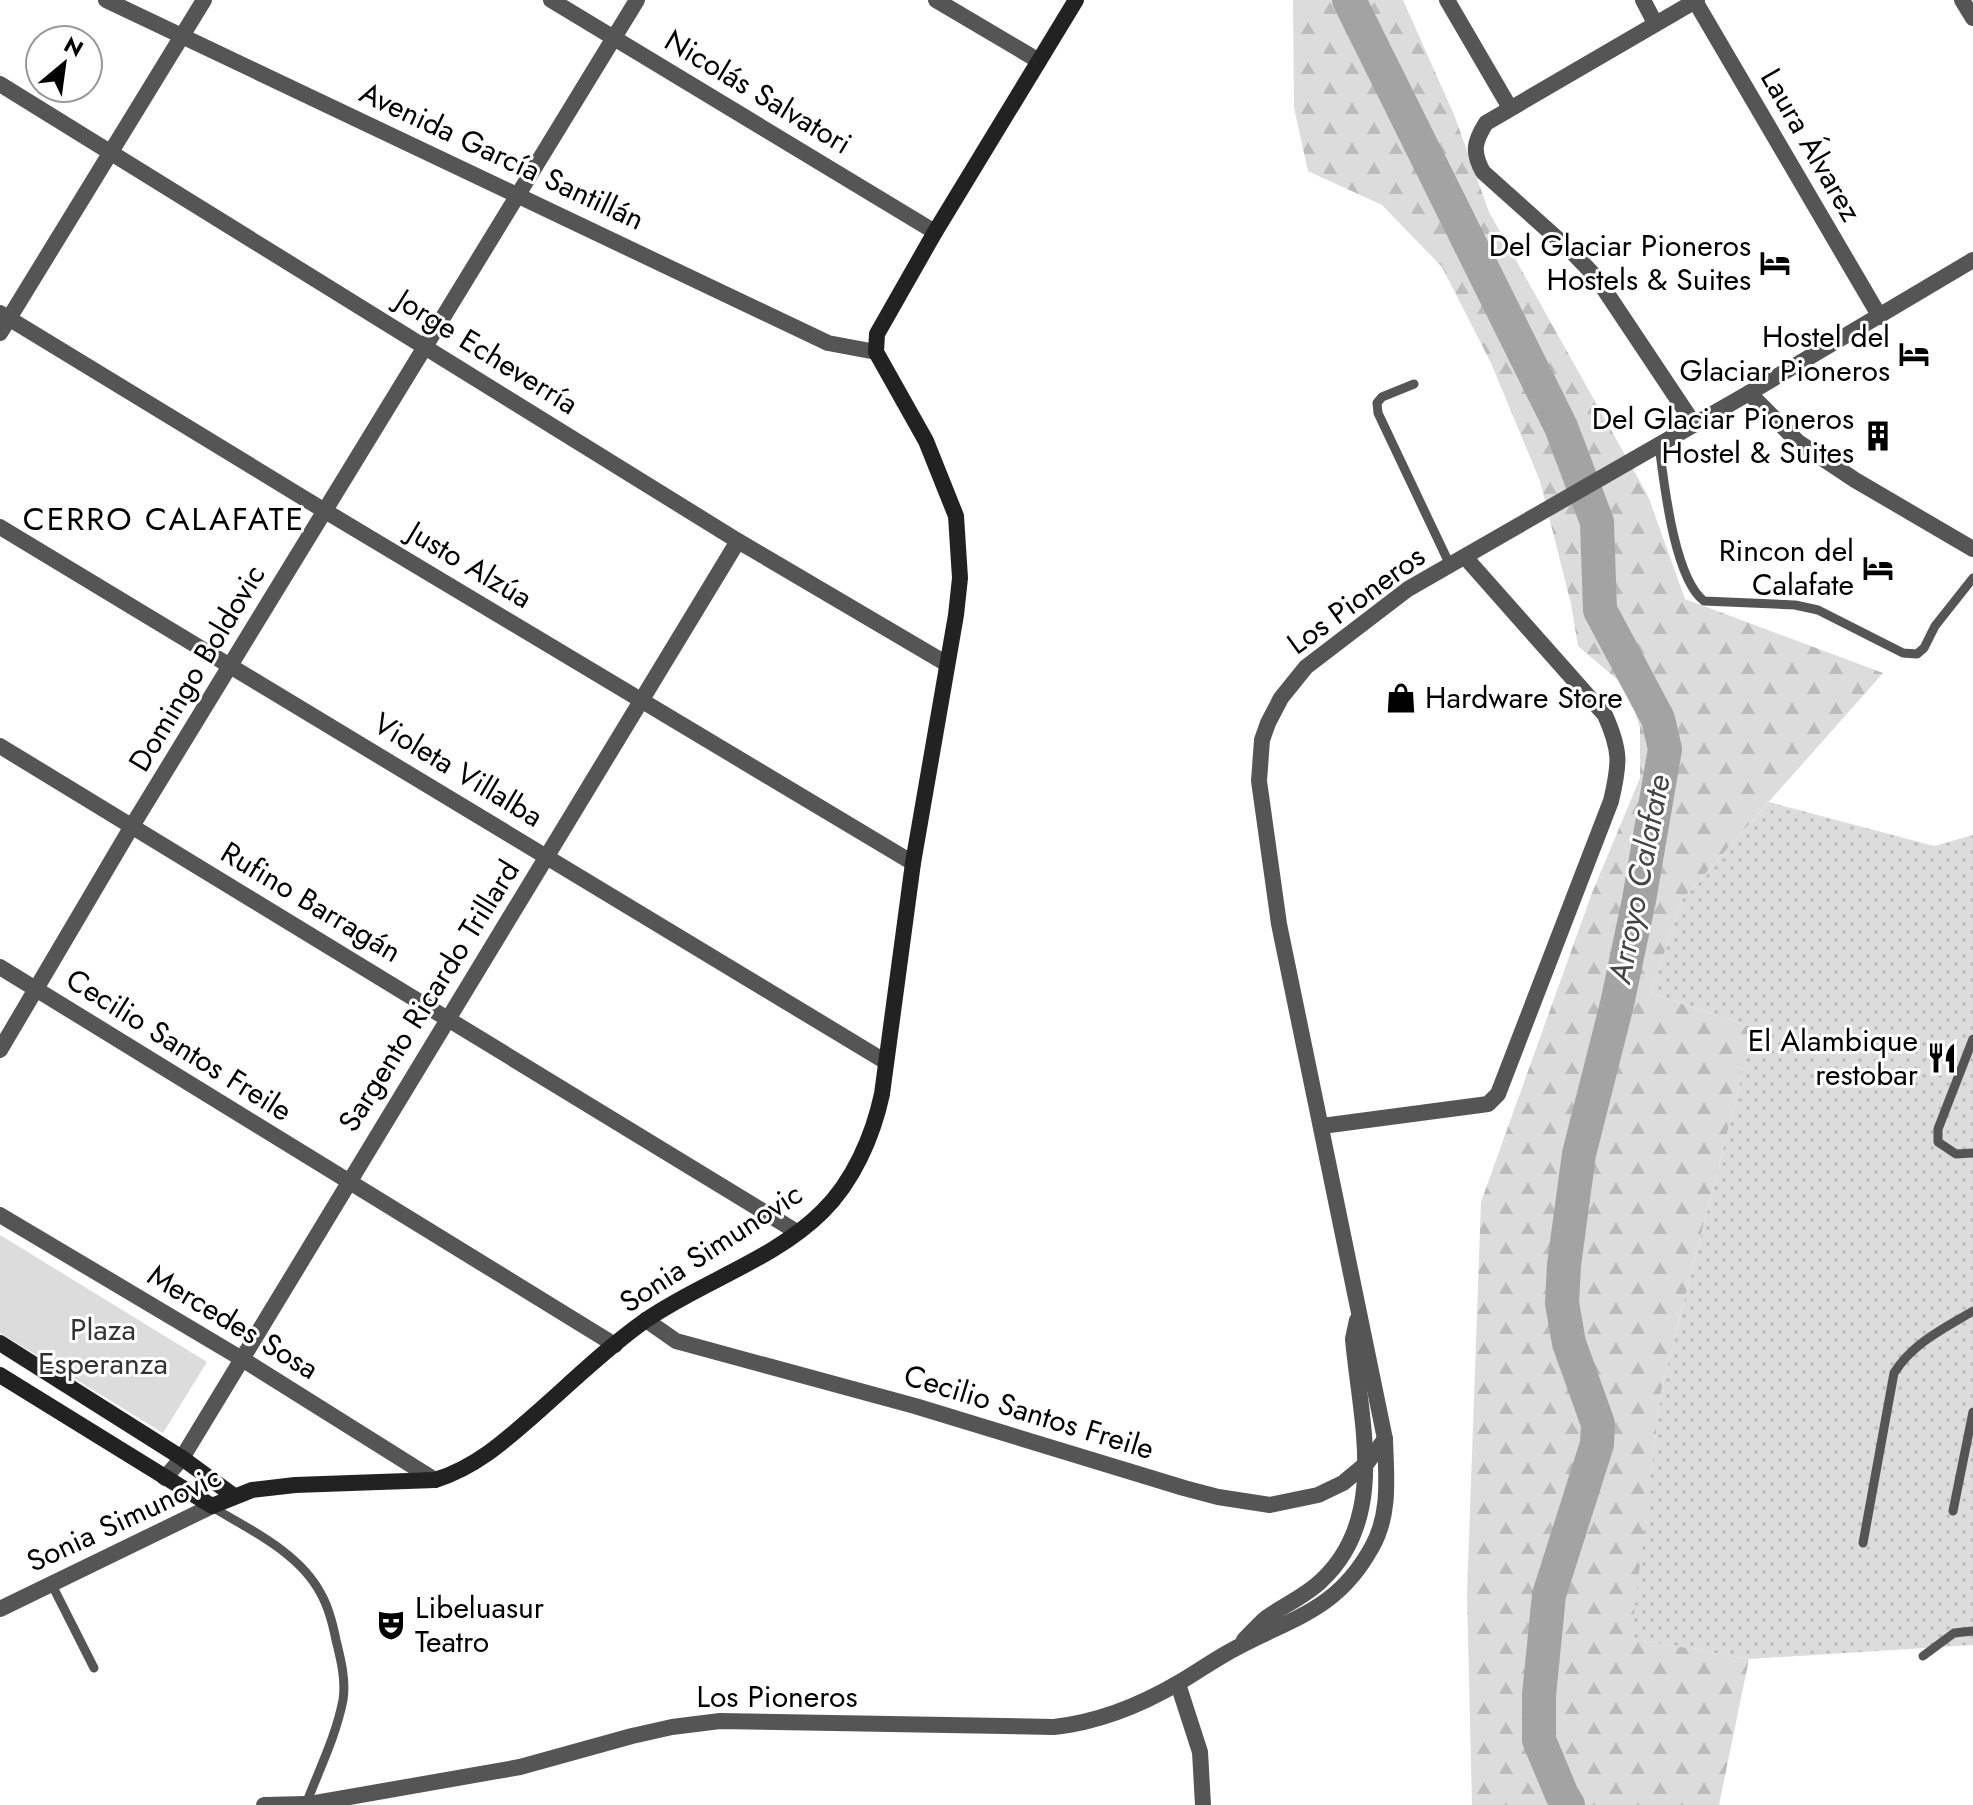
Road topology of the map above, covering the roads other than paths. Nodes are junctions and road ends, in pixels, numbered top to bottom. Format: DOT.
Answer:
graph roads {
  1 [pos="106,0"];
  2 [pos="204,0"];
  3 [pos="551,0"];
  4 [pos="637,0"];
  5 [pos="936,0"];
  6 [pos="1076,0"];
  7 [pos="1447,0"];
  8 [pos="1643,0"];
  9 [pos="1962,0"];
  10 [pos="1696,1"];
  11 [pos="1973,18"];
  12 [pos="1655,23"];
  13 [pos="182,36"];
  14 [pos="614,38"];
  15 [pos="1039,61"];
  16 [pos="0,84"];
  17 [pos="1510,108"];
  18 [pos="110,151"];
  19 [pos="521,195"];
  20 [pos="935,232"];
  21 [pos="1973,260"];
  22 [pos="5,316"];
  23 [pos="1880,317"];
  24 [pos="0,333"];
  25 [pos="427,347"];
  26 [pos="876,352"];
  27 [pos="1414,384"];
  28 [pos="1749,393"];
  29 [pos="1694,424"];
  30 [pos="1659,445"];
  31 [pos="325,511"];
  32 [pos="0,527"];
  33 [pos="738,541"];
  34 [pos="1973,549"];
  35 [pos="1458,561"];
  36 [pos="1973,578"];
  37 [pos="947,664"];
  38 [pos="230,667"];
  39 [pos="643,702"];
  40 [pos="0,746"];
  41 [pos="132,826"];
  42 [pos="548,856"];
  43 [pos="913,863"];
  44 [pos="0,967"];
  45 [pos="37,989"];
  46 [pos="448,1018"];
  47 [pos="1973,1039"];
  48 [pos="0,1050"];
  49 [pos="886,1062"];
  50 [pos="1322,1126"];
  51 [pos="1973,1153"];
  52 [pos="348,1182"];
  53 [pos="0,1215"];
  54 [pos="797,1232"];
  55 [pos="1973,1311"];
  56 [pos="1358,1314"];
  57 [pos="646,1320"];
  58 [pos="0,1343"];
  59 [pos="615,1345"];
  60 [pos="242,1359"];
  61 [pos="0,1375"];
  62 [pos="1973,1412"];
  63 [pos="1385,1439"];
  64 [pos="182,1458"];
  65 [pos="1367,1463"];
  66 [pos="165,1478"];
  67 [pos="435,1480"];
  68 [pos="234,1496"];
  69 [pos="212,1506"];
  70 [pos="1953,1511"];
  71 [pos="1863,1543"];
  72 [pos="51,1583"];
  73 [pos="0,1609"];
  74 [pos="1973,1631"];
  75 [pos="1237,1647"];
  76 [pos="1923,1656"];
  77 [pos="94,1668"];
  78 [pos="1178,1684"];
  79 [pos="305,1804"];
  80 [pos="264,1805"];
  81 [pos="1203,1805"];
  1 -- 13 [label="street, Avenida García Santillán"];
  2 -- 13 [label="street"];
  3 -- 14 [label="street, Nicolás Salvatori"];
  4 -- 14 [label="street, Domingo Boldovic"];
  5 -- 15 [label="street"];
  6 -- 15 [label="street"];
  7 -- 17 [label="street"];
  8 -- 12 [label="street"];
  9 -- 11 [label="street"];
  10 -- 12 [label="street"];
  10 -- 23 [label="street, Laura Álvarez"];
  12 -- 17 [label="street"];
  13 -- 18 [label="street"];
  13 -- 19 [label="street, Avenida García Santillán"];
  14 -- 19 [label="street, Domingo Boldovic"];
  14 -- 20 [label="street, Nicolás Salvatori"];
  15 -- 20 [label="street"];
  16 -- 18 [label="street, Jorge Echeverría"];
  17 -- 29 [label="street"];
  18 -- 22 [label="street"];
  18 -- 25 [label="street, Jorge Echeverría"];
  19 -- 25 [label="street, Domingo Boldovic"];
  19 -- 26 [label="street, Avenida García Santillán"];
  20 -- 26 [label="street"];
  21 -- 23 [label="street, Los Pioneros"];
  22 -- 24 [label="street"];
  22 -- 31 [label="street, Justo Alzúa"];
  23 -- 28 [label="street, Los Pioneros"];
  25 -- 31 [label="street, Domingo Boldovic"];
  25 -- 33 [label="street, Jorge Echeverría"];
  26 -- 37 [label="street, Sonia Simunovic"];
  27 -- 35 [label="lane"];
  28 -- 29 [label="street, Los Pioneros"];
  28 -- 34 [label="street"];
  29 -- 30 [label="street, Los Pioneros"];
  30 -- 35 [label="street, Los Pioneros"];
  30 -- 36 [label="lane"];
  31 -- 38 [label="street, Domingo Boldovic"];
  31 -- 39 [label="street, Justo Alzúa"];
  32 -- 38 [label="street, Violeta Villalba"];
  33 -- 37 [label="street, Jorge Echeverría"];
  33 -- 39 [label="street, Sargento Ricardo Trillard"];
  35 -- 50 [label="street, Los Pioneros"];
  35 -- 50 [label="street"];
  37 -- 43 [label="street, Sonia Simunovic"];
  38 -- 41 [label="street, Domingo Boldovic"];
  38 -- 42 [label="street, Violeta Villalba"];
  39 -- 42 [label="street, Sargento Ricardo Trillard"];
  39 -- 43 [label="street, Justo Alzúa"];
  40 -- 41 [label="street, Rufino Barragán"];
  41 -- 45 [label="street, Domingo Boldovic"];
  41 -- 46 [label="street, Rufino Barragán"];
  42 -- 46 [label="street, Sargento Ricardo Trillard"];
  42 -- 49 [label="street, Violeta Villalba"];
  43 -- 49 [label="street, Sonia Simunovic"];
  44 -- 45 [label="street, Cecilio Santos Freile"];
  45 -- 48 [label="street, Domingo Boldovic"];
  45 -- 52 [label="street, Cecilio Santos Freile"];
  46 -- 52 [label="street, Sargento Ricardo Trillard"];
  46 -- 54 [label="street, Rufino Barragán"];
  47 -- 51 [label="lane"];
  49 -- 54 [label="street, Sonia Simunovic"];
  50 -- 56 [label="street, Los Pioneros"];
  52 -- 59 [label="street, Cecilio Santos Freile"];
  52 -- 60 [label="street, Sargento Ricardo Trillard"];
  53 -- 60 [label="street, Mercedes Sosa"];
  54 -- 57 [label="street, Sonia Simunovic"];
  55 -- 71 [label="lane"];
  56 -- 63 [label="street, Los Pioneros"];
  56 -- 65 [label="street, Los Pioneros"];
  57 -- 59 [label="street, Sonia Simunovic"];
  57 -- 65 [label="street, Cecilio Santos Freile"];
  58 -- 64 [label="street"];
  59 -- 67 [label="street, Sonia Simunovic"];
  60 -- 64 [label="street, Sargento Ricardo Trillard"];
  60 -- 67 [label="street, Mercedes Sosa"];
  61 -- 66 [label="street"];
  62 -- 70 [label="lane"];
  63 -- 65 [label="street, Cecilio Santos Freile"];
  63 -- 75 [label="street, Los Pioneros"];
  64 -- 66 [label="street, Sargento Ricardo Trillard"];
  64 -- 68 [label="street"];
  65 -- 75 [label="street, Los Pioneros"];
  66 -- 69 [label="street"];
  67 -- 68 [label="street, Sonia Simunovic"];
  68 -- 69 [label="street, Sonia Simunovic"];
  69 -- 72 [label="street, Sonia Simunovic"];
  69 -- 79 [label="lane"];
  72 -- 73 [label="street, Sonia Simunovic"];
  72 -- 77 [label="lane"];
  74 -- 76 [label="lane"];
  75 -- 78 [label="street, Los Pioneros"];
  78 -- 79 [label="street, Los Pioneros"];
  78 -- 81 [label="street"];
  79 -- 80 [label="street, Los Pioneros"];
}
